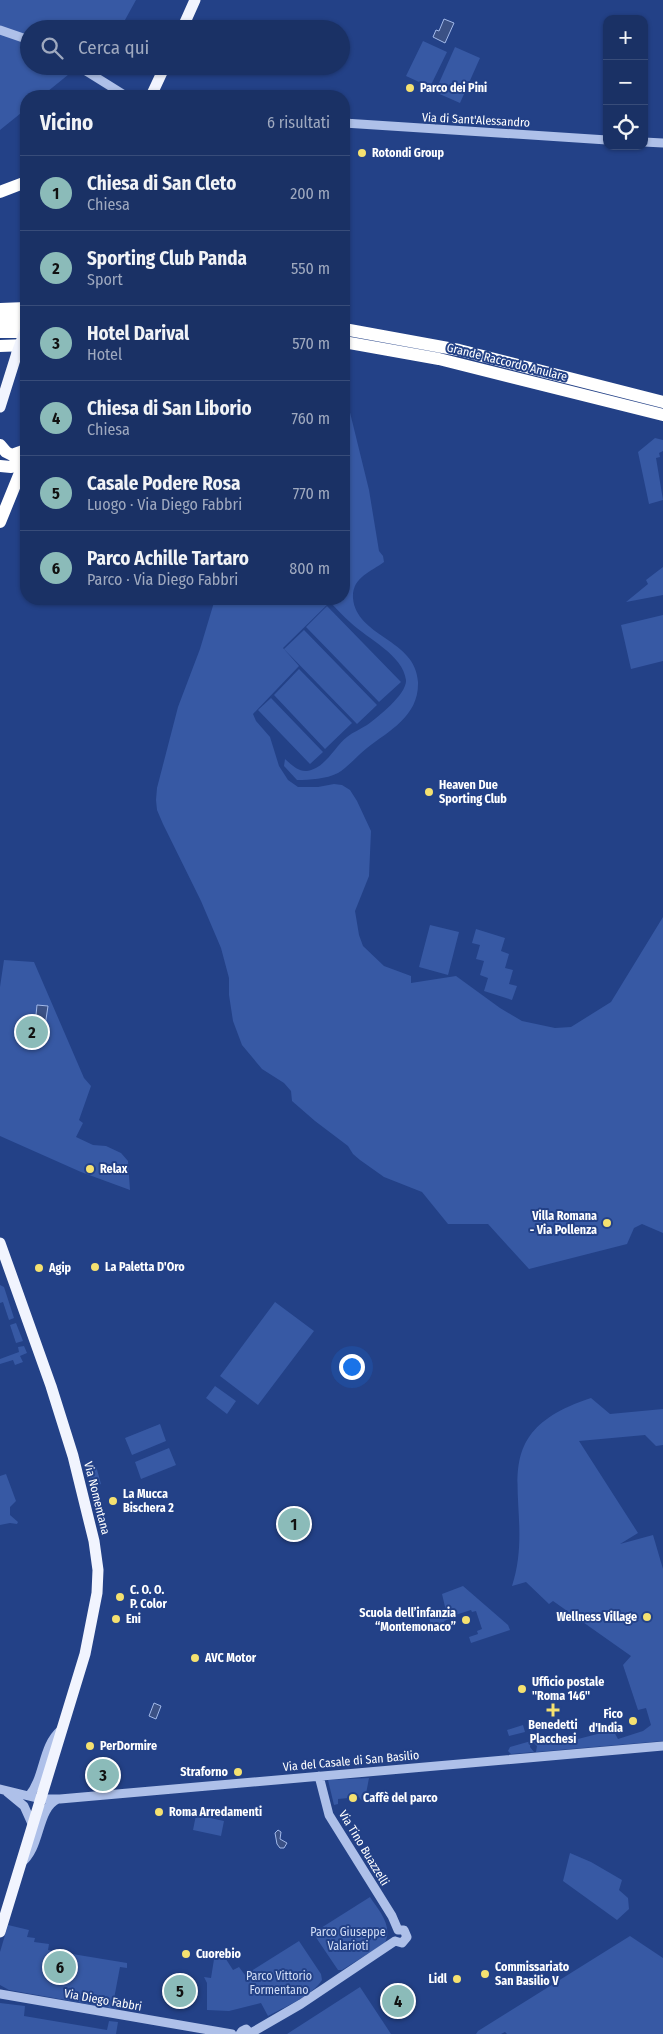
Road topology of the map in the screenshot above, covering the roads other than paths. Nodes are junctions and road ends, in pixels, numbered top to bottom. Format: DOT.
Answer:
graph roads {
  1 [pos="195,0"];
  2 [pos="186,20"];
  3 [pos="0,30"];
  4 [pos="20,37"];
  5 [pos="92,75"];
  6 [pos="161,75"];
  7 [pos="116,90"];
  8 [pos="154,90"];
  9 [pos="350,124"];
  10 [pos="603,140"];
  11 [pos="648,142"];
  12 [pos="663,143"];
  13 [pos="20,184"];
  14 [pos="20,189"];
  15 [pos="0,192"];
  16 [pos="20,308"];
  17 [pos="0,309"];
  18 [pos="0,320"];
  19 [pos="20,320"];
  20 [pos="20,330"];
  21 [pos="350,330"];
  22 [pos="0,332"];
  23 [pos="350,343"];
  24 [pos="0,346"];
  25 [pos="20,349"];
  26 [pos="20,354"];
  27 [pos="663,402"];
  28 [pos="0,407"];
  29 [pos="663,415"];
  30 [pos="0,445"];
  31 [pos="20,452"];
  32 [pos="20,462"];
  33 [pos="0,466"];
  34 [pos="20,473"];
  35 [pos="0,522"];
  36 [pos="0,1243"];
  37 [pos="0,1261"];
  38 [pos="13,1280"];
  39 [pos="663,1746"];
  40 [pos="319,1776"];
  41 [pos="2,1789"];
  42 [pos="35,1797"];
  43 [pos="58,1799"];
  44 [pos="32,1826"];
  45 [pos="21,1863"];
  46 [pos="0,1932"];
  47 [pos="0,1994"];
  48 [pos="251,2033"];
  49 [pos="232,2034"];
  50 [pos="240,2034"];
  1 -- 2 [label="main road"];
  3 -- 4 [label="street"];
  5 -- 7 [label="street"];
  6 -- 8 [label="main road"];
  9 -- 10 [label="street, Via di Sant'Alessandro"];
  11 -- 12 [label="street"];
  13 -- 15 [label="highway"];
  14 -- 15 [label="highway"];
  16 -- 17 [label="highway"];
  18 -- 19 [label="highway"];
  20 -- 22 [label="highway"];
  21 -- 27 [label="highway, Grande Raccordo Anulare"];
  23 -- 29 [label="highway, Grande Raccordo Anulare"];
  24 -- 25 [label="highway"];
  26 -- 28 [label="main road"];
  30 -- 31 [label="highway"];
  32 -- 33 [label="highway"];
  34 -- 35 [label="highway"];
  36 -- 38 [label="main road, Via Nomentana"];
  37 -- 38 [label="main road, Via Nomentana"];
  38 -- 42 [label="main road, Via Nomentana"];
  39 -- 40 [label="street, Via del Casale di San Basilio"];
  40 -- 43 [label="street, Via del Casale di San Basilio"];
  40 -- 48 [label="street, Via Tino Buazzelli"];
  41 -- 42 [label="street, Via del Casale di San Basilio"];
  41 -- 44 [label="street"];
  42 -- 43 [label="street, Via del Casale di San Basilio"];
  42 -- 44 [label="main road, Via Nomentana"];
  43 -- 45 [label="street, Via Nomentana"];
  44 -- 45 [label="main road, Via Nomentana"];
  45 -- 46 [label="main road, Via Nomentana"];
  47 -- 49 [label="street, Via Diego Fabbri"];
  48 -- 50 [label="street"];
}
